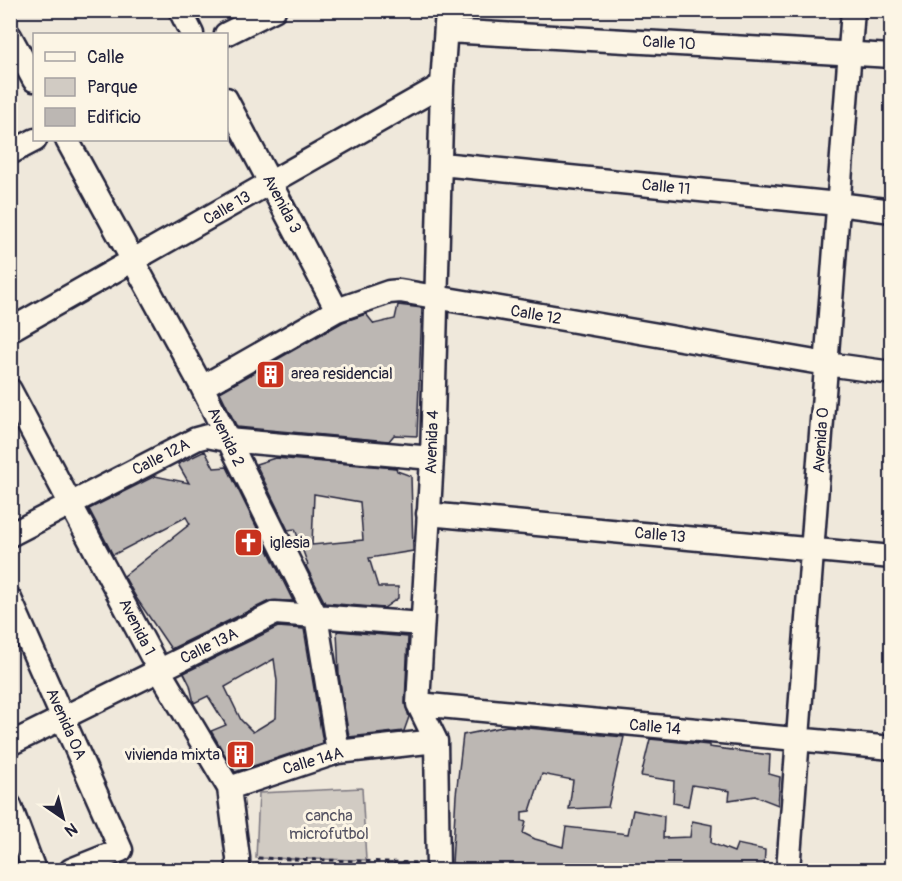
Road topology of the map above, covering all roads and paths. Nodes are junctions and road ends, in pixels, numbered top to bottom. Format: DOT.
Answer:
graph roads {
  1 [pos="180,10"];
  2 [pos="274,10"];
  3 [pos="853,10"];
  4 [pos="447,21"];
  5 [pos="192,33"];
  6 [pos="228,33"];
  7 [pos="10,36"];
  8 [pos="850,53"];
  9 [pos="891,56"];
  10 [pos="33,78"];
  11 [pos="442,85"];
  12 [pos="228,103"];
  13 [pos="33,141"];
  14 [pos="68,141"];
  15 [pos="10,153"];
  16 [pos="441,164"];
  17 [pos="271,183"];
  18 [pos="838,204"];
  19 [pos="891,211"];
  20 [pos="133,262"];
  21 [pos="437,298"];
  22 [pos="337,310"];
  23 [pos="10,330"];
  24 [pos="826,364"];
  25 [pos="891,372"];
  26 [pos="202,387"];
  27 [pos="10,390"];
  28 [pos="227,440"];
  29 [pos="432,458"];
  30 [pos="72,503"];
  31 [pos="428,514"];
  32 [pos="10,535"];
  33 [pos="812,549"];
  34 [pos="891,557"];
  35 [pos="10,599"];
  36 [pos="316,616"];
  37 [pos="422,624"];
  38 [pos="159,670"];
  39 [pos="418,704"];
  40 [pos="64,717"];
  41 [pos="798,740"];
  42 [pos="436,741"];
  43 [pos="10,744"];
  44 [pos="891,748"];
  45 [pos="338,752"];
  46 [pos="229,788"];
  47 [pos="10,806"];
  48 [pos="238,864"];
  49 [pos="437,867"];
  50 [pos="34,870"];
  51 [pos="70,870"];
  52 [pos="788,870"];
  1 -- 5 [label="street"];
  2 -- 6 [label="street"];
  3 -- 8 [label="street, Avenida 0"];
  4 -- 8 [label="street, Calle 10"];
  4 -- 11 [label="street, Avenida 4"];
  7 -- 10 [label="street"];
  8 -- 9 [label="street, Calle 10"];
  8 -- 18 [label="street, Avenida 0"];
  11 -- 16 [label="street, Avenida 4"];
  11 -- 17 [label="street, Calle 13"];
  12 -- 17 [label="street, Avenida 3"];
  13 -- 15 [label="street"];
  14 -- 20 [label="street, Avenida 2"];
  16 -- 18 [label="street, Calle 11"];
  16 -- 21 [label="street, Avenida 4"];
  17 -- 20 [label="street, Calle 13"];
  17 -- 22 [label="street, Avenida 3"];
  18 -- 19 [label="street, Calle 11"];
  18 -- 24 [label="street, Avenida 0"];
  20 -- 23 [label="street, Calle 13"];
  20 -- 26 [label="street, Avenida 2"];
  21 -- 22 [label="street, Calle 12"];
  21 -- 24 [label="street, Calle 12"];
  21 -- 29 [label="street, Avenida 4"];
  22 -- 26 [label="street, Calle 12"];
  24 -- 25 [label="street, Calle 12"];
  24 -- 33 [label="street, Avenida 0"];
  26 -- 28 [label="street, Avenida 2"];
  27 -- 30 [label="street, Avenida 1"];
  28 -- 29 [label="street, Calle 12A"];
  28 -- 30 [label="street, Calle 12A"];
  28 -- 36 [label="street, Avenida 2"];
  29 -- 31 [label="street, Avenida 4"];
  30 -- 32 [label="street, Calle 12A"];
  30 -- 38 [label="street, Avenida 1"];
  31 -- 33 [label="street, Calle 13"];
  31 -- 37 [label="street, Avenida 4"];
  33 -- 34 [label="street, Calle 13"];
  33 -- 41 [label="street, Avenida 0"];
  35 -- 40 [label="street, Avenida 0A"];
  36 -- 37 [label="street, Calle 13A"];
  36 -- 38 [label="street, Calle 13A"];
  36 -- 45 [label="street, Avenida 2"];
  37 -- 39 [label="street, Avenida 4"];
  38 -- 40 [label="street, Calle 13A"];
  38 -- 46 [label="street, Avenida 1"];
  39 -- 41 [label="street, Calle 14"];
  39 -- 42 [label="street, Avenida 4"];
  40 -- 43 [label="street, Calle 13A"];
  40 -- 51 [label="street, Avenida 0A"];
  41 -- 44 [label="street, Calle 14"];
  41 -- 52 [label="street, Avenida 0"];
  42 -- 45 [label="street, Calle 14A"];
  42 -- 49 [label="street, Avenida 4"];
  45 -- 46 [label="street, Calle 14A"];
  46 -- 48 [label="street, Avenida 1"];
  47 -- 50 [label="street"];
  48 -- 49 [label="path"];
}
